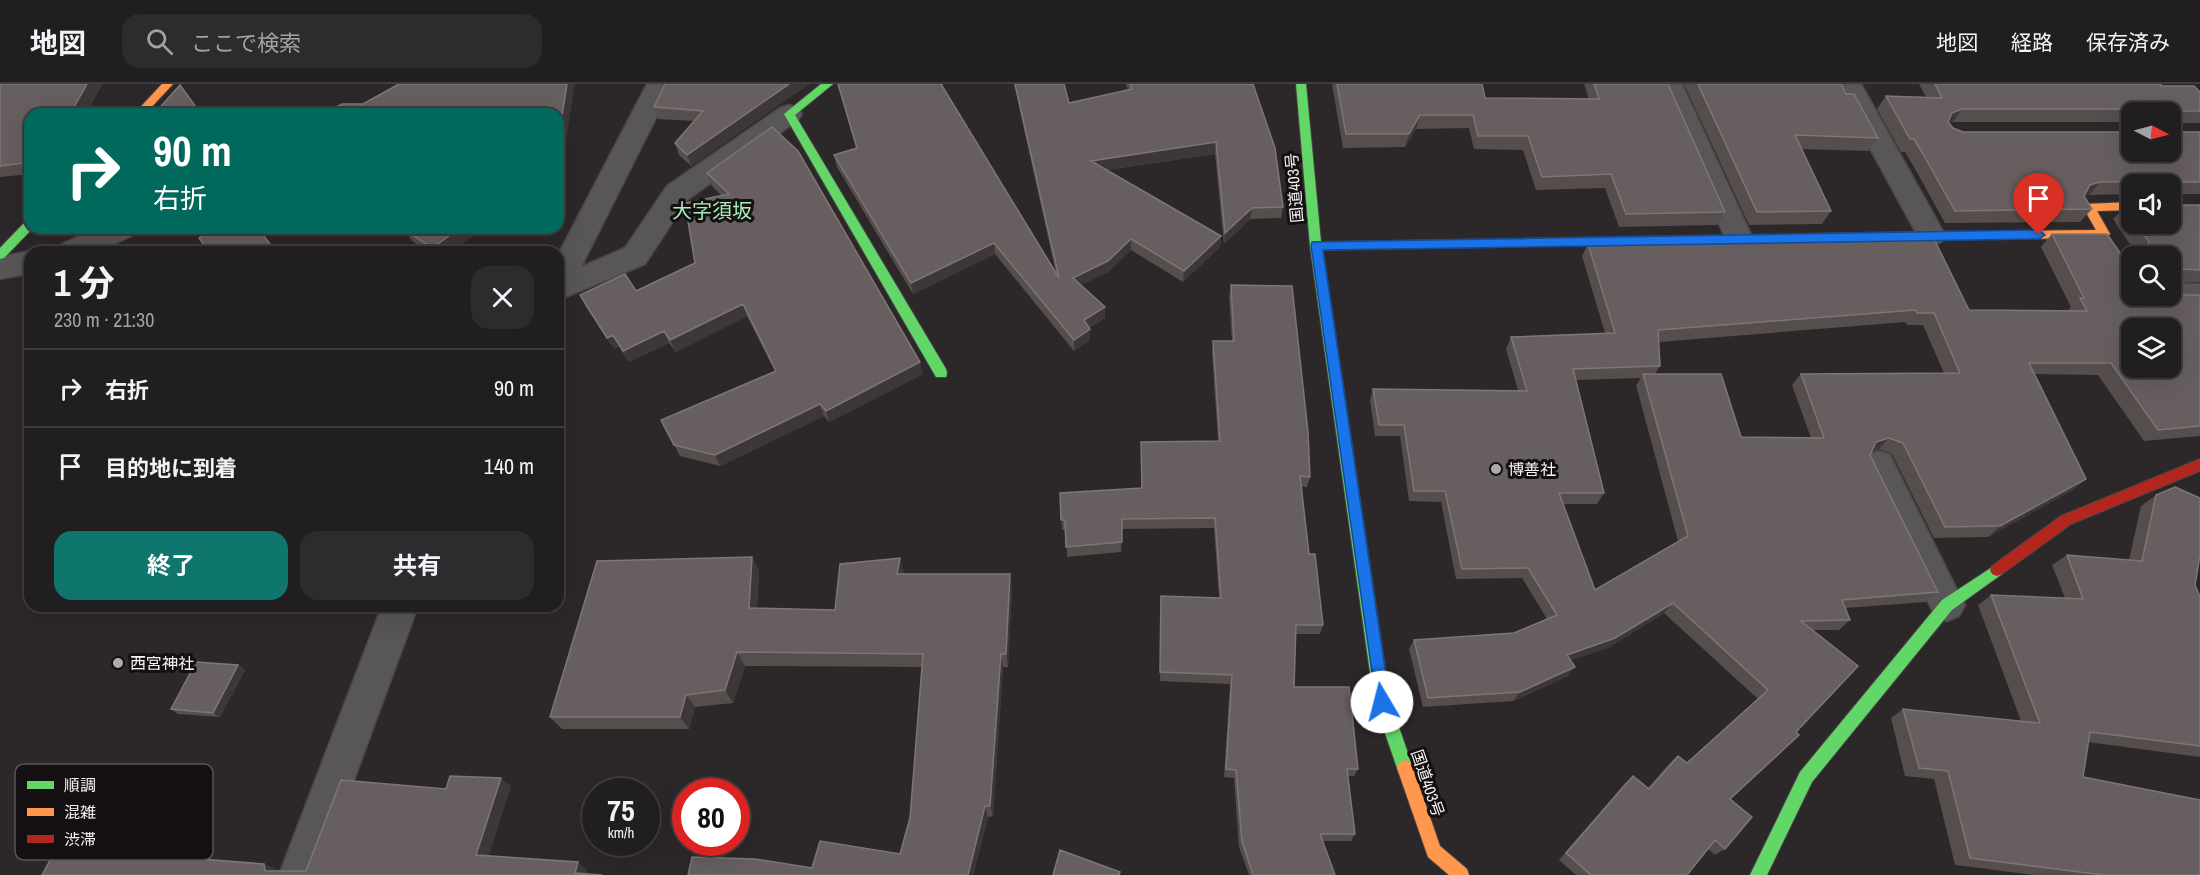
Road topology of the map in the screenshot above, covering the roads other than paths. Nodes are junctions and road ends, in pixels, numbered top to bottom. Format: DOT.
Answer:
graph roads {
  1 [pos="168,84"];
  2 [pos="660,84"];
  3 [pos="1301,84"];
  4 [pos="1669,84"];
  5 [pos="1848,84"];
  6 [pos="831,85"];
  7 [pos="144,108"];
  8 [pos="789,114"];
  9 [pos="2121,206"];
  10 [pos="24,230"];
  11 [pos="110,234"];
  12 [pos="2104,234"];
  13 [pos="1931,235"];
  14 [pos="1738,237"];
  15 [pos="85,246"];
  16 [pos="1317,246"];
  17 [pos="0,255"];
  18 [pos="2120,259"];
  19 [pos="24,263"];
  20 [pos="0,268"];
  21 [pos="564,271"];
  22 [pos="564,286"];
  23 [pos="2181,294"];
  24 [pos="2200,295"];
  25 [pos="940,373"];
  26 [pos="1878,465"];
  27 [pos="2200,465"];
  28 [pos="1947,605"];
  29 [pos="398,612"];
  30 [pos="298,875"];
  31 [pos="1461,875"];
  32 [pos="1758,875"];
  1 -- 7 [label="main road"];
  2 -- 21 [label="street"];
  3 -- 16 [label="main road, 国道403号"];
  4 -- 14 [label="street"];
  5 -- 13 [label="street"];
  6 -- 8 [label="main road"];
  8 -- 22 [label="street"];
  8 -- 25 [label="main road"];
  9 -- 12 [label="main road"];
  10 -- 17 [label="main road"];
  11 -- 15 [label="street"];
  12 -- 13 [label="main road"];
  12 -- 18 [label="street"];
  13 -- 14 [label="main road"];
  14 -- 16 [label="main road"];
  16 -- 31 [label="main road, 国道403号"];
  19 -- 20 [label="street"];
  23 -- 24 [label="street"];
  26 -- 28 [label="street"];
  27 -- 28 [label="main road"];
  28 -- 32 [label="main road"];
  29 -- 30 [label="street"];
}
